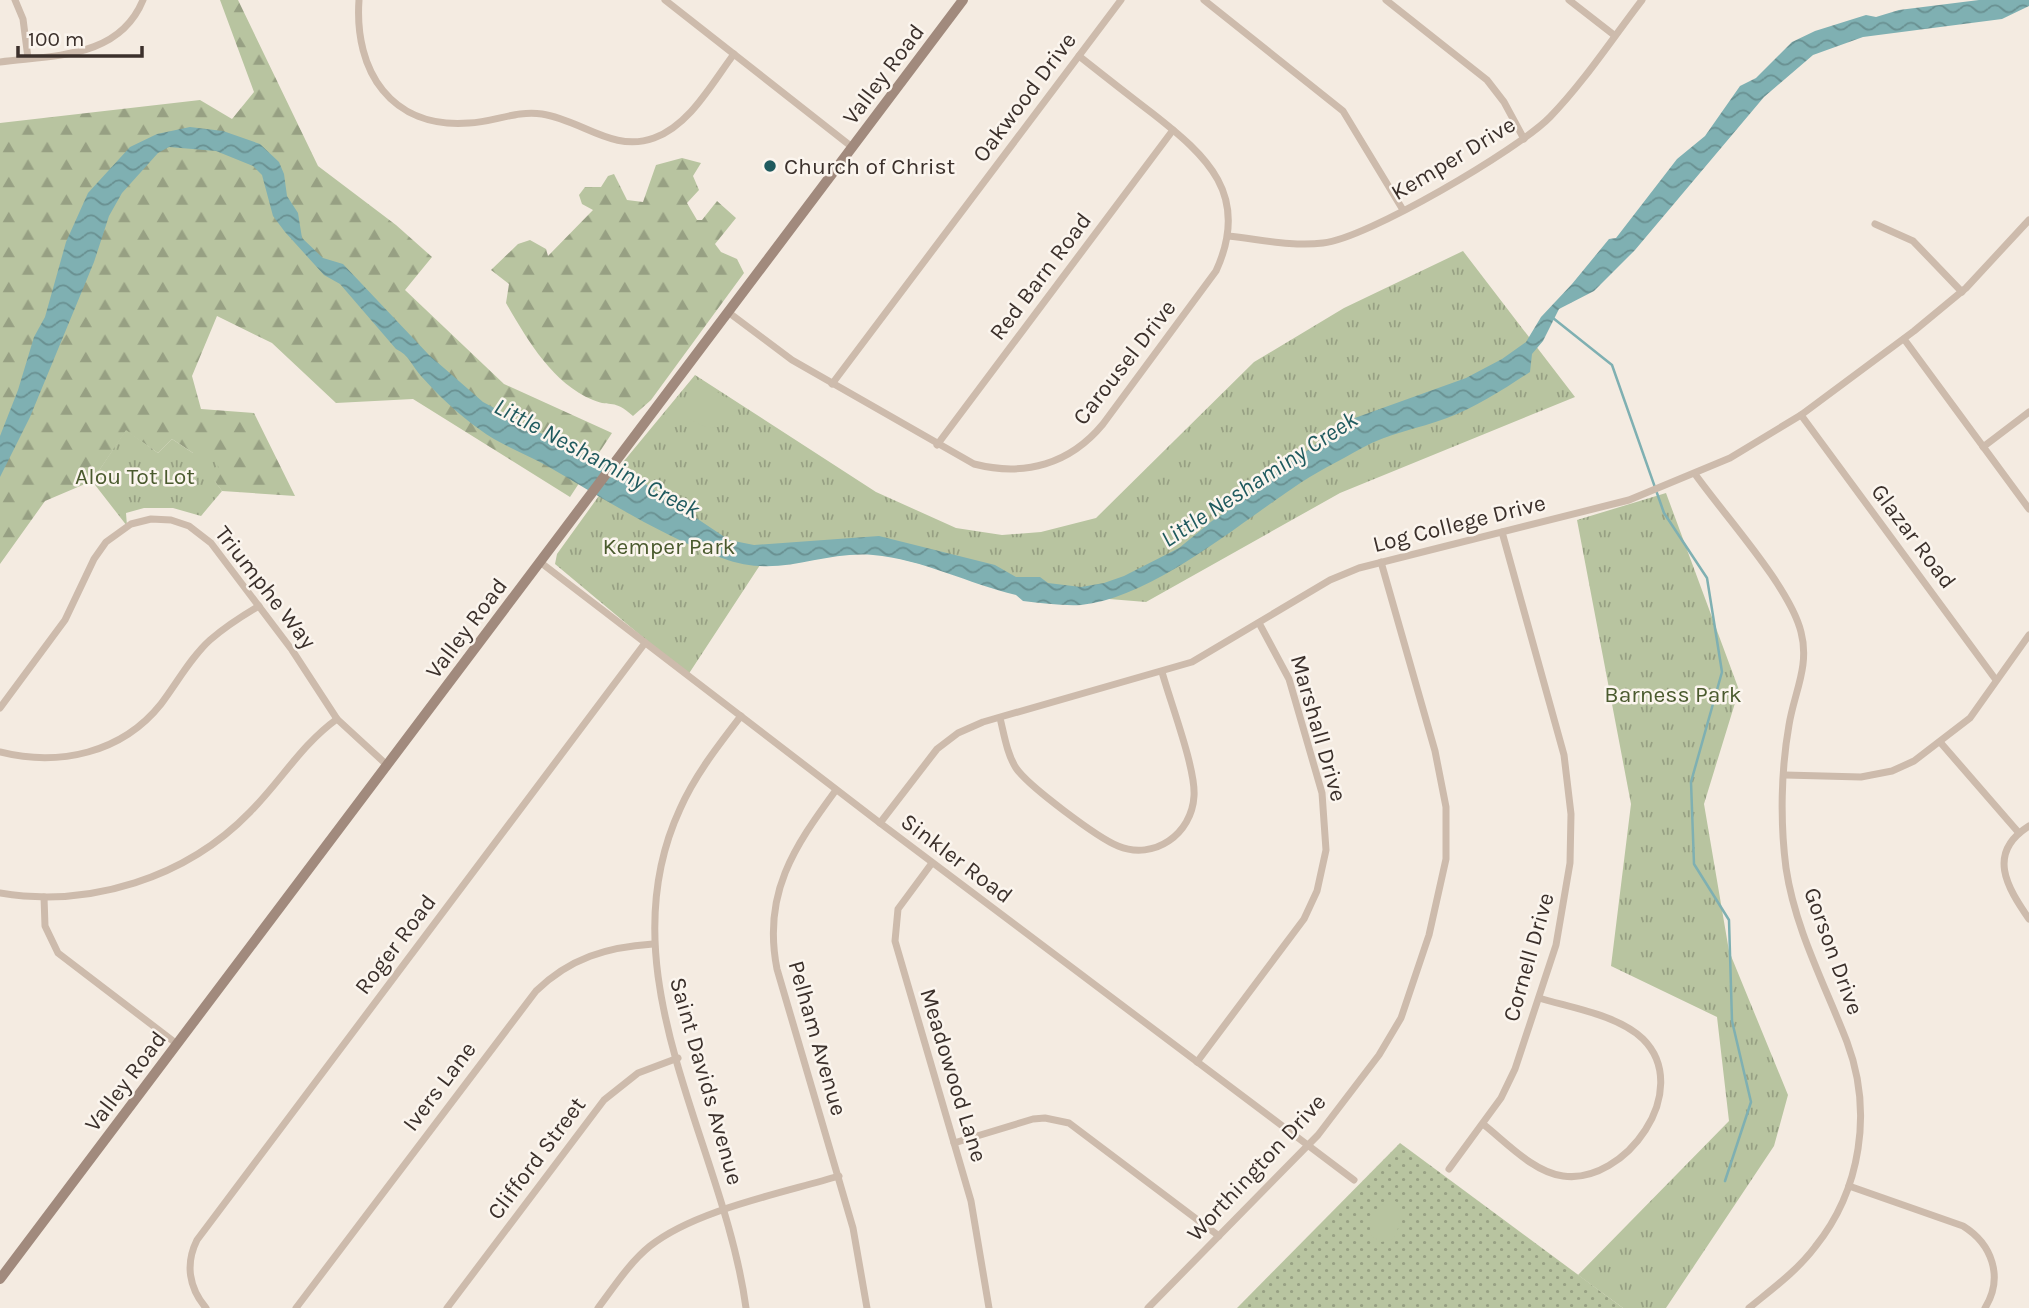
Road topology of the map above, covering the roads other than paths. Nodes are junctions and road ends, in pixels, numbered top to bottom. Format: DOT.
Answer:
graph roads {
  1 [pos="15,0"];
  2 [pos="143,0"];
  3 [pos="359,0"];
  4 [pos="665,0"];
  5 [pos="963,0"];
  6 [pos="1121,0"];
  7 [pos="1204,0"];
  8 [pos="1386,0"];
  9 [pos="1569,0"];
  10 [pos="1642,0"];
  11 [pos="1615,35"];
  12 [pos="734,54"];
  13 [pos="1079,56"];
  14 [pos="28,58"];
  15 [pos="0,62"];
  16 [pos="1173,130"];
  17 [pos="1524,139"];
  18 [pos="852,146"];
  19 [pos="1403,210"];
  20 [pos="2029,220"];
  21 [pos="1875,224"];
  22 [pos="1228,236"];
  23 [pos="1962,292"];
  24 [pos="728,312"];
  25 [pos="1904,339"];
  26 [pos="832,384"];
  27 [pos="2029,412"];
  28 [pos="1801,415"];
  29 [pos="937,445"];
  30 [pos="1983,447"];
  31 [pos="1695,474"];
  32 [pos="2029,509"];
  33 [pos="1502,533"];
  34 [pos="540,562"];
  35 [pos="1381,562"];
  36 [pos="259,606"];
  37 [pos="1259,623"];
  38 [pos="2029,635"];
  39 [pos="645,643"];
  40 [pos="1162,672"];
  41 [pos="1996,680"];
  42 [pos="0,708"];
  43 [pos="741,716"];
  44 [pos="1000,718"];
  45 [pos="337,719"];
  46 [pos="1940,742"];
  47 [pos="0,752"];
  48 [pos="387,765"];
  49 [pos="1785,775"];
  50 [pos="836,790"];
  51 [pos="880,824"];
  52 [pos="2029,826"];
  53 [pos="2019,833"];
  54 [pos="932,863"];
  55 [pos="0,893"];
  56 [pos="44,897"];
  57 [pos="2029,919"];
  58 [pos="653,944"];
  59 [pos="1539,998"];
  60 [pos="177,1044"];
  61 [pos="678,1058"];
  62 [pos="1197,1062"];
  63 [pos="1483,1124"];
  64 [pos="954,1143"];
  65 [pos="1308,1146"];
  66 [pos="1449,1169"];
  67 [pos="838,1176"];
  68 [pos="1354,1180"];
  69 [pos="1849,1186"];
  70 [pos="723,1211"];
  71 [pos="1219,1236"];
  72 [pos="0,1279"];
  73 [pos="206,1308"];
  74 [pos="296,1308"];
  75 [pos="447,1308"];
  76 [pos="598,1308"];
  77 [pos="746,1308"];
  78 [pos="867,1308"];
  79 [pos="989,1308"];
  80 [pos="1148,1308"];
  81 [pos="1749,1308"];
  82 [pos="1985,1308"];
  1 -- 14 [label="street"];
  2 -- 14 [label="street"];
  3 -- 12 [label="street"];
  4 -- 12 [label="street"];
  5 -- 18 [label="street, Valley Road"];
  6 -- 13 [label="street, Oakwood Drive"];
  7 -- 19 [label="street"];
  8 -- 17 [label="street"];
  9 -- 11 [label="street"];
  10 -- 11 [label="street, Kemper Drive"];
  11 -- 17 [label="street, Kemper Drive"];
  12 -- 18 [label="street"];
  13 -- 16 [label="street, Carousel Drive"];
  13 -- 26 [label="street, Oakwood Drive"];
  14 -- 15 [label="street"];
  16 -- 22 [label="street, Carousel Drive"];
  16 -- 29 [label="street, Red Barn Road"];
  17 -- 19 [label="street, Kemper Drive"];
  18 -- 24 [label="street, Valley Road"];
  19 -- 22 [label="street, Kemper Drive"];
  20 -- 23 [label="street, Log College Drive"];
  21 -- 23 [label="street"];
  22 -- 29 [label="street, Carousel Drive"];
  23 -- 25 [label="street, Log College Drive"];
  24 -- 26 [label="street, Carousel Drive"];
  24 -- 34 [label="street, Valley Road"];
  25 -- 28 [label="street, Log College Drive"];
  25 -- 30 [label="street"];
  26 -- 29 [label="street, Carousel Drive"];
  27 -- 30 [label="street"];
  28 -- 31 [label="street, Log College Drive"];
  28 -- 41 [label="street, Glazar Road"];
  30 -- 32 [label="street"];
  31 -- 33 [label="street, Log College Drive"];
  31 -- 49 [label="street, Gorson Drive"];
  33 -- 35 [label="street, Log College Drive"];
  33 -- 59 [label="street, Cornell Drive"];
  34 -- 39 [label="street, Sinkler Road"];
  34 -- 48 [label="street, Valley Road"];
  35 -- 37 [label="street, Log College Drive"];
  35 -- 65 [label="street, Worthington Drive"];
  36 -- 42 [label="street, Triumphe Way"];
  36 -- 45 [label="street, Triumphe Way"];
  36 -- 47 [label="street"];
  37 -- 40 [label="street, Log College Drive"];
  37 -- 62 [label="street, Marshall Drive"];
  38 -- 41 [label="street"];
  39 -- 43 [label="street, Sinkler Road"];
  39 -- 73 [label="street, Roger Road"];
  40 -- 44 [label="street, Log College Drive"];
  40 -- 44 [label="street"];
  41 -- 46 [label="street"];
  43 -- 50 [label="street, Sinkler Road"];
  43 -- 58 [label="street, Saint Davids Avenue"];
  44 -- 51 [label="street, Log College Drive"];
  45 -- 48 [label="street, Triumphe Way"];
  45 -- 56 [label="street"];
  46 -- 49 [label="street"];
  46 -- 53 [label="street"];
  48 -- 60 [label="street, Valley Road"];
  49 -- 69 [label="street, Gorson Drive"];
  50 -- 51 [label="street, Sinkler Road"];
  50 -- 67 [label="street, Pelham Avenue"];
  51 -- 54 [label="street, Sinkler Road"];
  52 -- 53 [label="street"];
  53 -- 57 [label="street"];
  54 -- 62 [label="street, Sinkler Road"];
  54 -- 64 [label="street, Meadowood Lane"];
  55 -- 56 [label="street"];
  56 -- 60 [label="street"];
  58 -- 61 [label="street, Saint Davids Avenue"];
  58 -- 74 [label="street, Ivers Lane"];
  59 -- 63 [label="street, Cornell Drive"];
  59 -- 63 [label="street"];
  60 -- 72 [label="street, Valley Road"];
  61 -- 70 [label="street, Saint Davids Avenue"];
  61 -- 75 [label="street, Clifford Street"];
  62 -- 65 [label="street, Sinkler Road"];
  63 -- 66 [label="street, Cornell Drive"];
  64 -- 71 [label="street"];
  64 -- 79 [label="street, Meadowood Lane"];
  65 -- 68 [label="street, Sinkler Road"];
  65 -- 71 [label="street, Worthington Drive"];
  67 -- 70 [label="street"];
  67 -- 78 [label="street, Pelham Avenue"];
  69 -- 81 [label="street, Gorson Drive"];
  69 -- 82 [label="street"];
  70 -- 76 [label="street"];
  70 -- 77 [label="street, Saint Davids Avenue"];
  71 -- 80 [label="street, Worthington Drive"];
}
